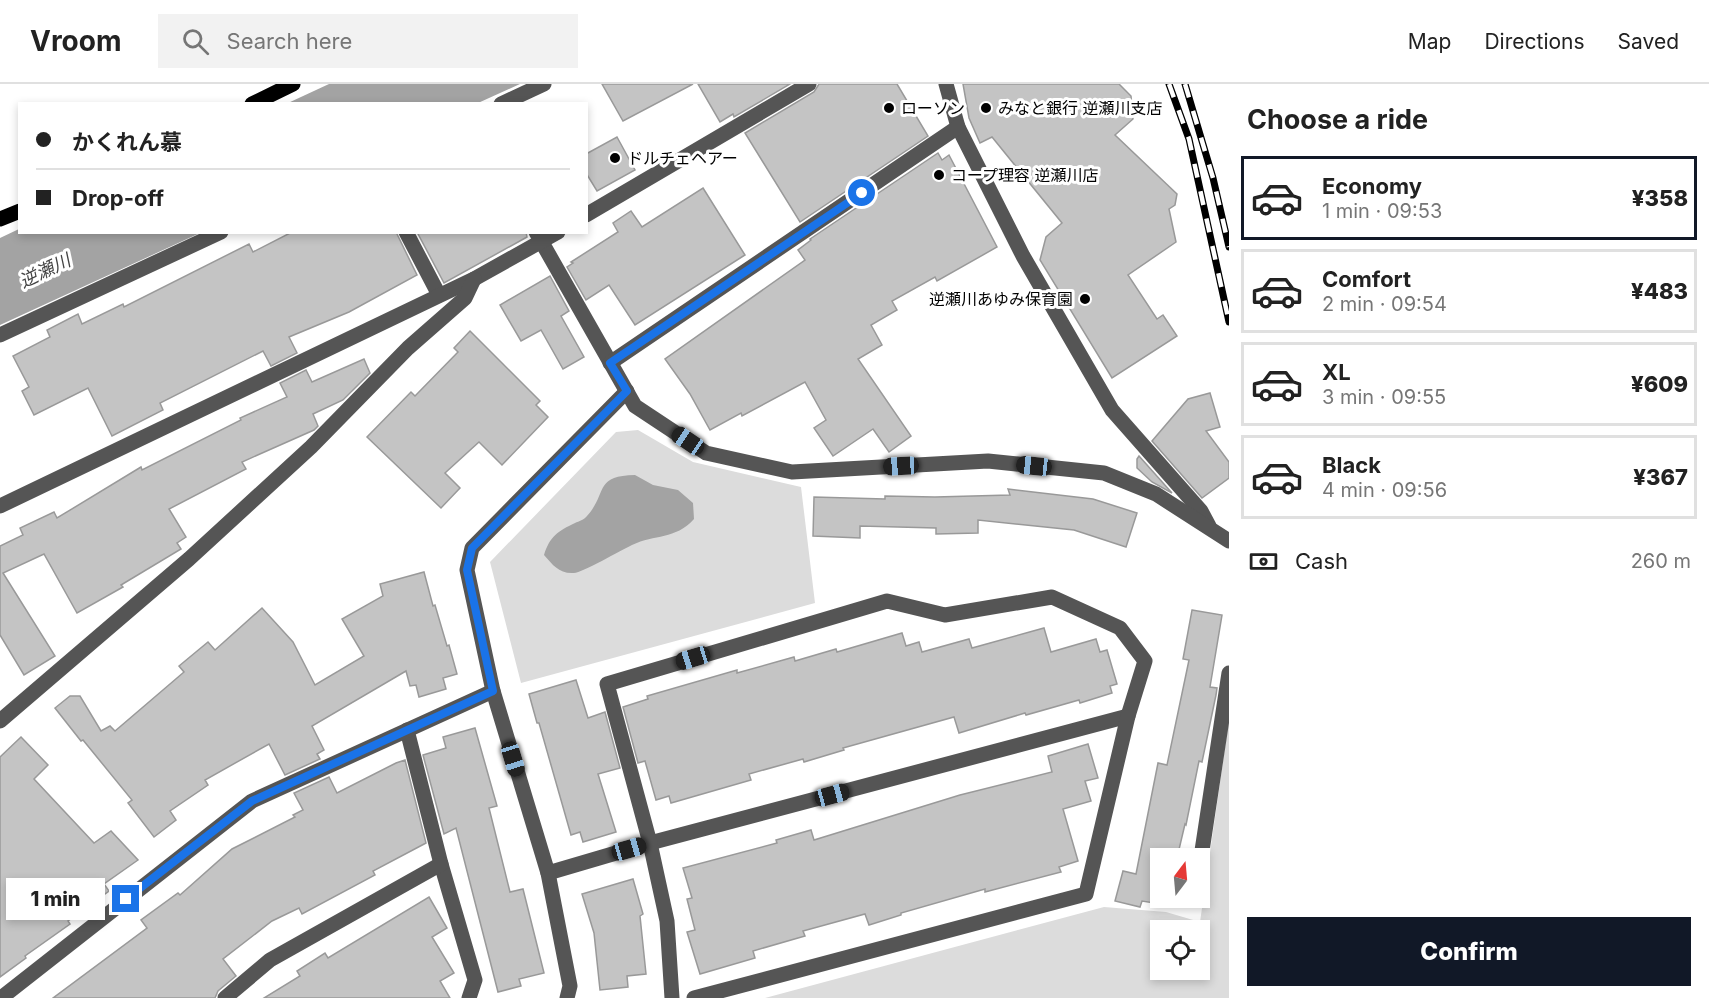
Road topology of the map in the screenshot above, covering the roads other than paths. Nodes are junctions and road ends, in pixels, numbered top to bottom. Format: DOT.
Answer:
graph roads {
  1 [pos="293,84"];
  2 [pos="544,84"];
  3 [pos="809,84"];
  4 [pos="946,84"];
  5 [pos="256,102"];
  6 [pos="505,102"];
  7 [pos="958,127"];
  8 [pos="18,212"];
  9 [pos="588,215"];
  10 [pos="0,219"];
  11 [pos="217,234"];
  12 [pos="407,234"];
  13 [pos="539,237"];
  14 [pos="474,279"];
  15 [pos="439,295"];
  16 [pos="0,335"];
  17 [pos="610,363"];
  18 [pos="627,391"];
  19 [pos="0,506"];
  20 [pos="1210,529"];
  21 [pos="1229,541"];
  22 [pos="1229,673"];
  23 [pos="493,691"];
  24 [pos="1128,716"];
  25 [pos="0,721"];
  26 [pos="407,730"];
  27 [pos="650,843"];
  28 [pos="1202,848"];
  29 [pos="441,864"];
  30 [pos="548,873"];
  31 [pos="1,998"];
  32 [pos="225,998"];
  33 [pos="469,998"];
  34 [pos="567,998"];
  35 [pos="672,998"];
  36 [pos="694,998"];
  1 -- 5 [label="main road"];
  2 -- 6 [label="street"];
  3 -- 9 [label="street"];
  4 -- 7 [label="street"];
  7 -- 17 [label="street"];
  7 -- 20 [label="street"];
  8 -- 10 [label="main road"];
  11 -- 16 [label="street"];
  12 -- 15 [label="street"];
  13 -- 14 [label="street"];
  13 -- 17 [label="street"];
  14 -- 15 [label="street"];
  14 -- 25 [label="street"];
  15 -- 19 [label="street"];
  17 -- 18 [label="street"];
  18 -- 20 [label="street"];
  18 -- 23 [label="street"];
  20 -- 21 [label="street"];
  22 -- 28 [label="street"];
  23 -- 26 [label="street"];
  23 -- 30 [label="street"];
  24 -- 27 [label="street"];
  24 -- 27 [label="street"];
  24 -- 36 [label="street"];
  26 -- 29 [label="street"];
  26 -- 31 [label="street"];
  27 -- 30 [label="street"];
  27 -- 35 [label="street"];
  29 -- 32 [label="street"];
  29 -- 33 [label="street"];
  30 -- 34 [label="street"];
}
